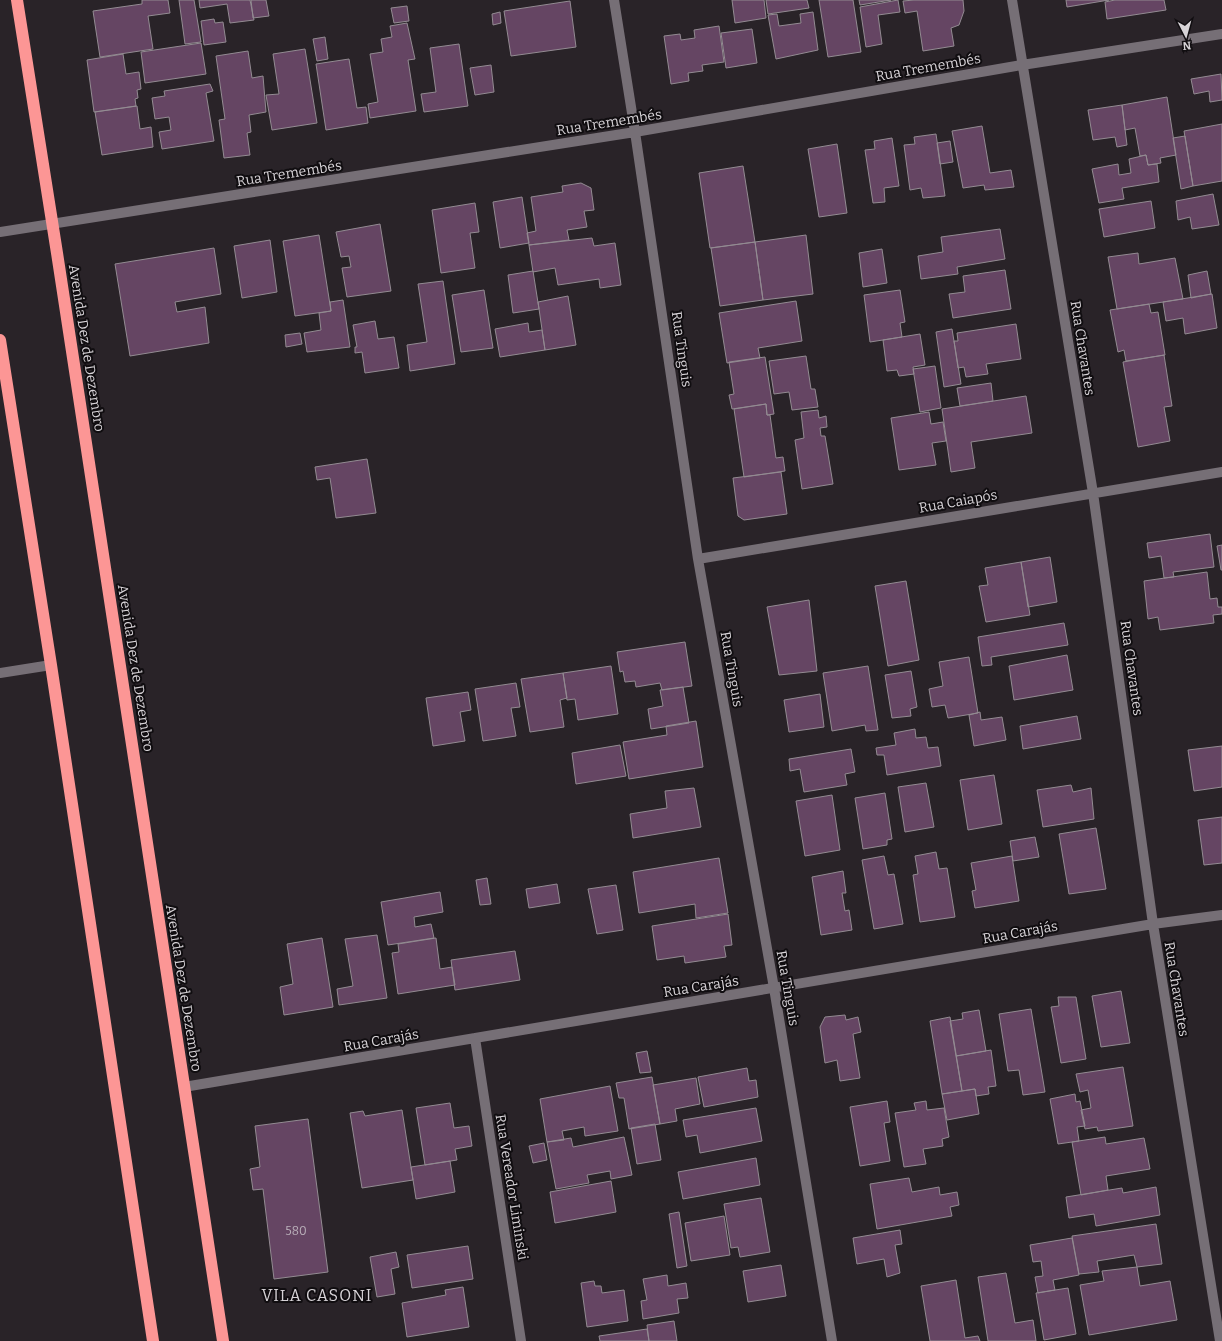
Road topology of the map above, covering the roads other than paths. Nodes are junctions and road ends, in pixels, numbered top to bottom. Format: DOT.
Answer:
graph roads {
  1 [pos="17,0"];
  2 [pos="614,0"];
  3 [pos="1012,0"];
  4 [pos="1222,34"];
  5 [pos="1022,65"];
  6 [pos="636,132"];
  7 [pos="53,224"];
  8 [pos="0,232"];
  9 [pos="0,340"];
  10 [pos="1222,472"];
  11 [pos="1093,493"];
  12 [pos="698,559"];
  13 [pos="51,665"];
  14 [pos="0,672"];
  15 [pos="1222,915"];
  16 [pos="1153,924"];
  17 [pos="774,988"];
  18 [pos="475,1038"];
  19 [pos="184,1087"];
  20 [pos="153,1341"];
  21 [pos="223,1341"];
  22 [pos="521,1341"];
  23 [pos="832,1341"];
  24 [pos="1220,1341"];
  1 -- 7 [label="highway, Avenida Dez de Dezembro"];
  2 -- 6 [label="street, Rua Tinguis"];
  3 -- 5 [label="street, Rua Chavantes"];
  4 -- 5 [label="street, Rua Tremembés"];
  5 -- 6 [label="street, Rua Tremembés"];
  5 -- 11 [label="street, Rua Chavantes"];
  6 -- 7 [label="street, Rua Tremembés"];
  6 -- 12 [label="street, Rua Tinguis"];
  7 -- 8 [label="street, Rua Tremembés"];
  7 -- 19 [label="highway, Avenida Dez de Dezembro"];
  9 -- 13 [label="highway"];
  10 -- 11 [label="street, Rua Caiapós"];
  11 -- 12 [label="street, Rua Caiapós"];
  11 -- 16 [label="street, Rua Chavantes"];
  12 -- 17 [label="street, Rua Tinguis"];
  13 -- 14 [label="street"];
  13 -- 20 [label="highway"];
  15 -- 16 [label="street, Rua Carajás"];
  16 -- 17 [label="street, Rua Carajás"];
  16 -- 24 [label="street, Rua Chavantes"];
  17 -- 18 [label="street, Rua Carajás"];
  17 -- 23 [label="street, Rua Tinguis"];
  18 -- 19 [label="street, Rua Carajás"];
  18 -- 22 [label="street, Rua Vereador Liminski"];
  19 -- 21 [label="highway, Avenida Dez de Dezembro"];
}
